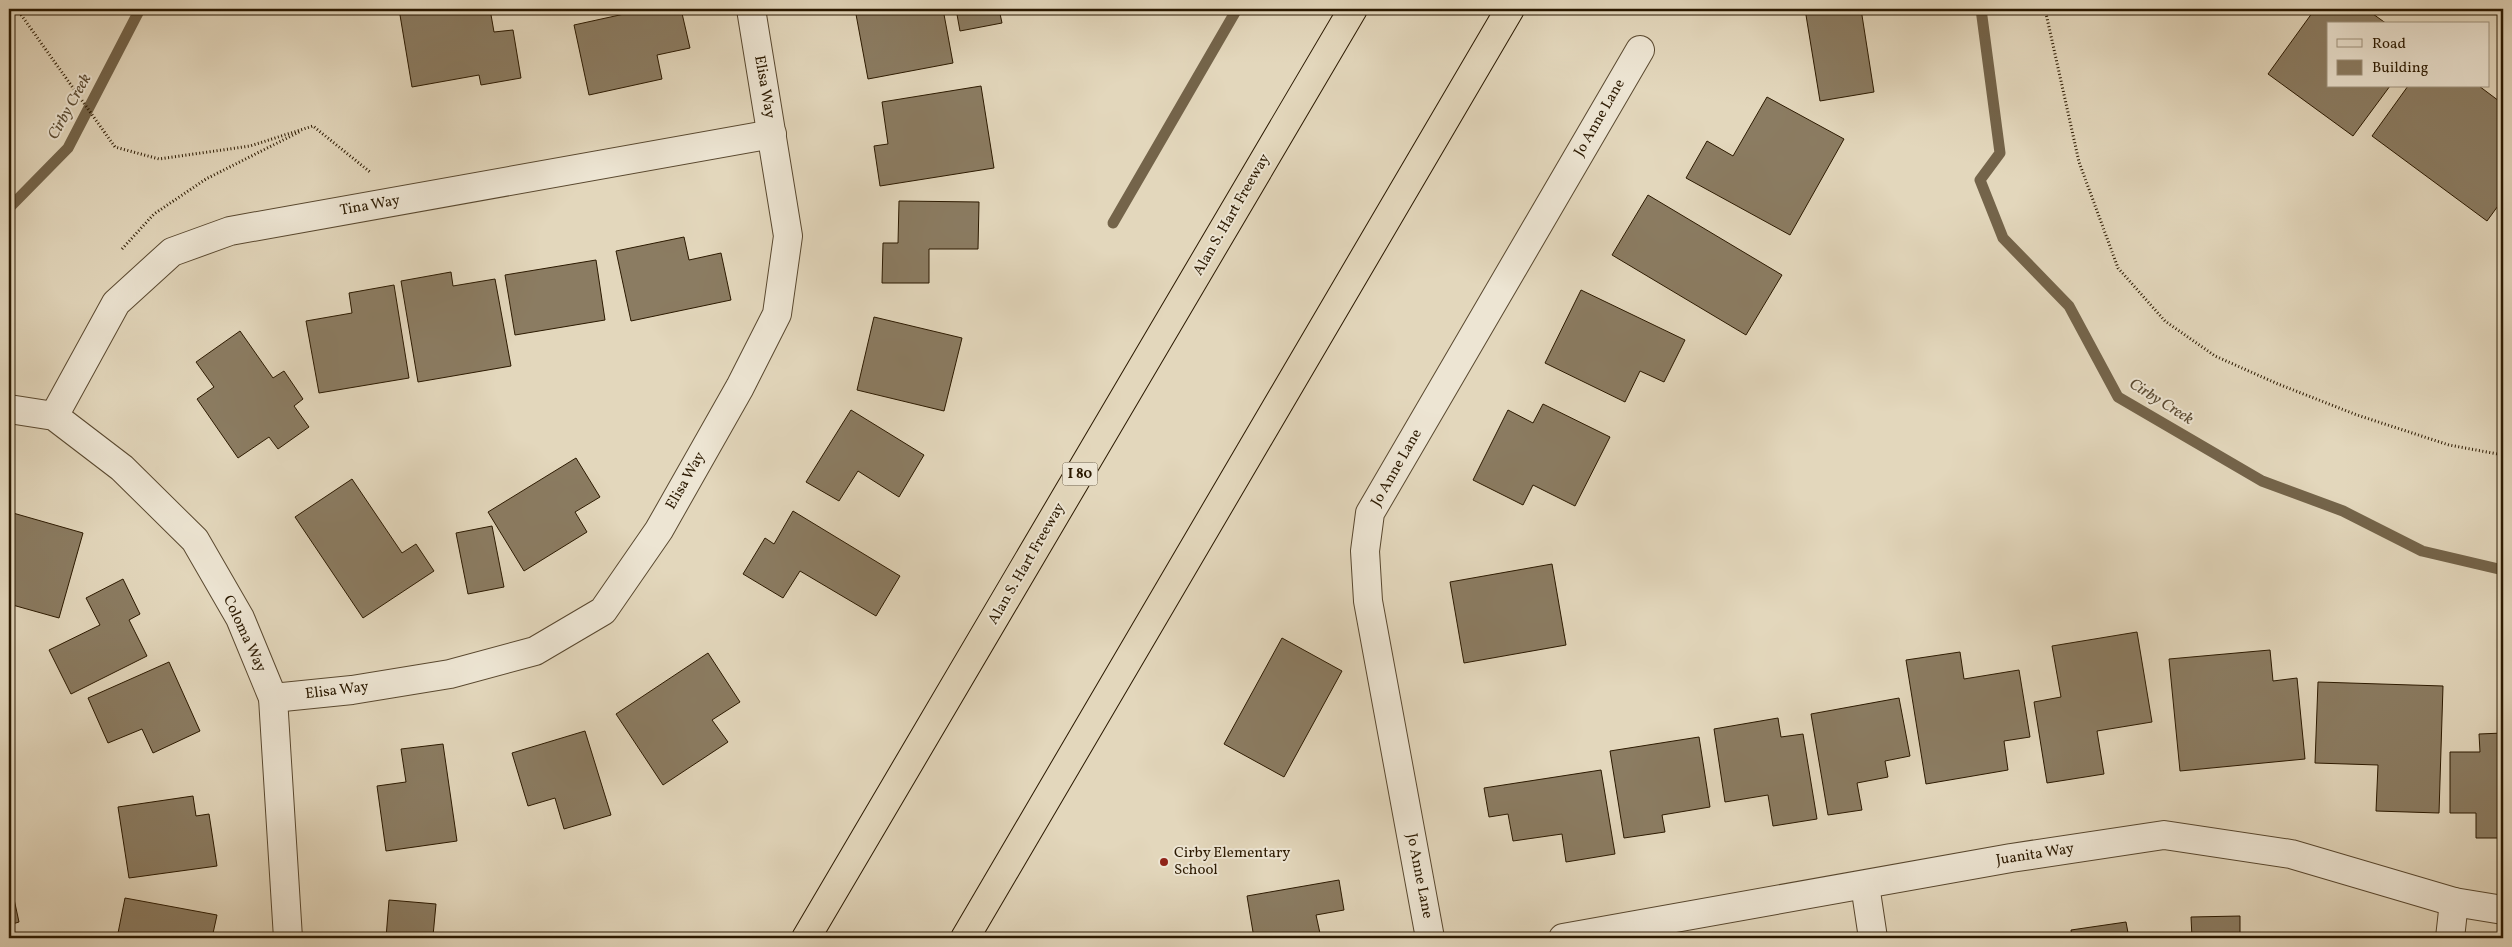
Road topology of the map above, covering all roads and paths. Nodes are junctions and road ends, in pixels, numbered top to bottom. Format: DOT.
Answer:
graph roads {
  1 [pos="17,9"];
  2 [pos="751,9"];
  3 [pos="1353,9"];
  4 [pos="1510,9"];
  5 [pos="2045,9"];
  6 [pos="1640,50"];
  7 [pos="772,134"];
  8 [pos="389,202"];
  9 [pos="9,409"];
  10 [pos="54,416"];
  11 [pos="2503,455"];
  12 [pos="273,698"];
  13 [pos="1864,885"];
  14 [pos="2454,902"];
  15 [pos="2503,910"];
  16 [pos="288,938"];
  17 [pos="806,938"];
  18 [pos="965,938"];
  19 [pos="1430,938"];
  20 [pos="1563,938"];
  21 [pos="1873,938"];
  22 [pos="2450,938"];
  1 -- 8 [label="path"];
  2 -- 7 [label="street, Elisa Way"];
  3 -- 17 [label="highway, Alan S. Hart Freeway / I 80"];
  4 -- 18 [label="highway"];
  5 -- 11 [label="path"];
  6 -- 19 [label="street, Jo Anne Lane"];
  7 -- 8 [label="street, Tina Way"];
  7 -- 12 [label="street, Elisa Way"];
  8 -- 10 [label="street, Tina Way"];
  9 -- 10 [label="street, Coloma Way"];
  10 -- 12 [label="street, Coloma Way"];
  12 -- 16 [label="street, Coloma Way"];
  13 -- 14 [label="street, Juanita Way"];
  13 -- 20 [label="street, Juanita Way"];
  13 -- 21 [label="street"];
  14 -- 15 [label="street, Juanita Way"];
  14 -- 22 [label="street"];
}
